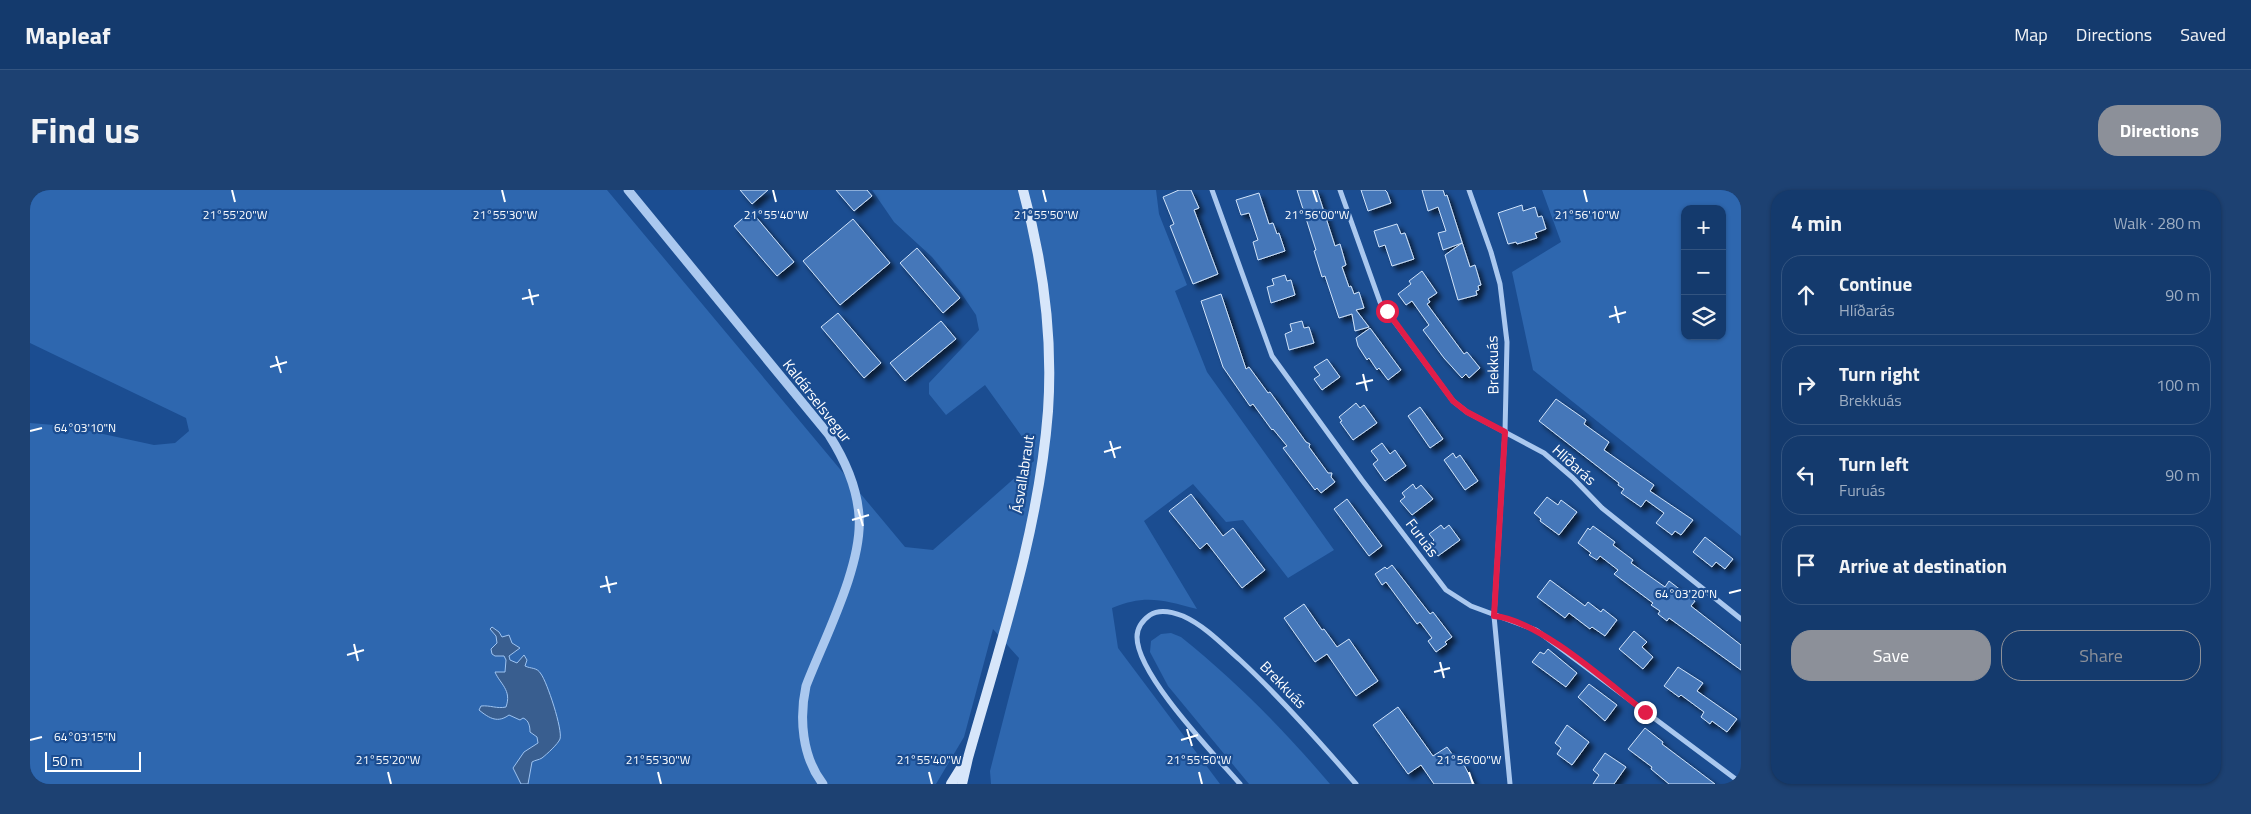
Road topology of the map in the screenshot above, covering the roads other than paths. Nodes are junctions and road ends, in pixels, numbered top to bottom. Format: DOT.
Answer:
graph roads {
  1 [pos="628,190"];
  2 [pos="1023,190"];
  3 [pos="1212,190"];
  4 [pos="1340,190"];
  5 [pos="1469,190"];
  6 [pos="1505,432"];
  7 [pos="1494,616"];
  8 [pos="1741,619"];
  9 [pos="968,758"];
  10 [pos="1741,783"];
  11 [pos="823,784"];
  12 [pos="951,784"];
  13 [pos="962,784"];
  14 [pos="1240,784"];
  15 [pos="1356,784"];
  16 [pos="1510,784"];
  1 -- 11 [label="street, Kaldárselsvegur"];
  2 -- 9 [label="main road, Ásvallabraut"];
  3 -- 7 [label="street, Furuás"];
  4 -- 6 [label="street, Hlíðarás"];
  5 -- 6 [label="street, Brekkuás"];
  6 -- 7 [label="street, Brekkuás"];
  6 -- 8 [label="street, Hlíðarás"];
  7 -- 10 [label="street, Furuás"];
  7 -- 16 [label="street, Brekkuás"];
  9 -- 12 [label="main road, Ásvallabraut"];
  9 -- 13 [label="main road, Ásvallabraut"];
  14 -- 15 [label="street, Brekkuás"];
}
